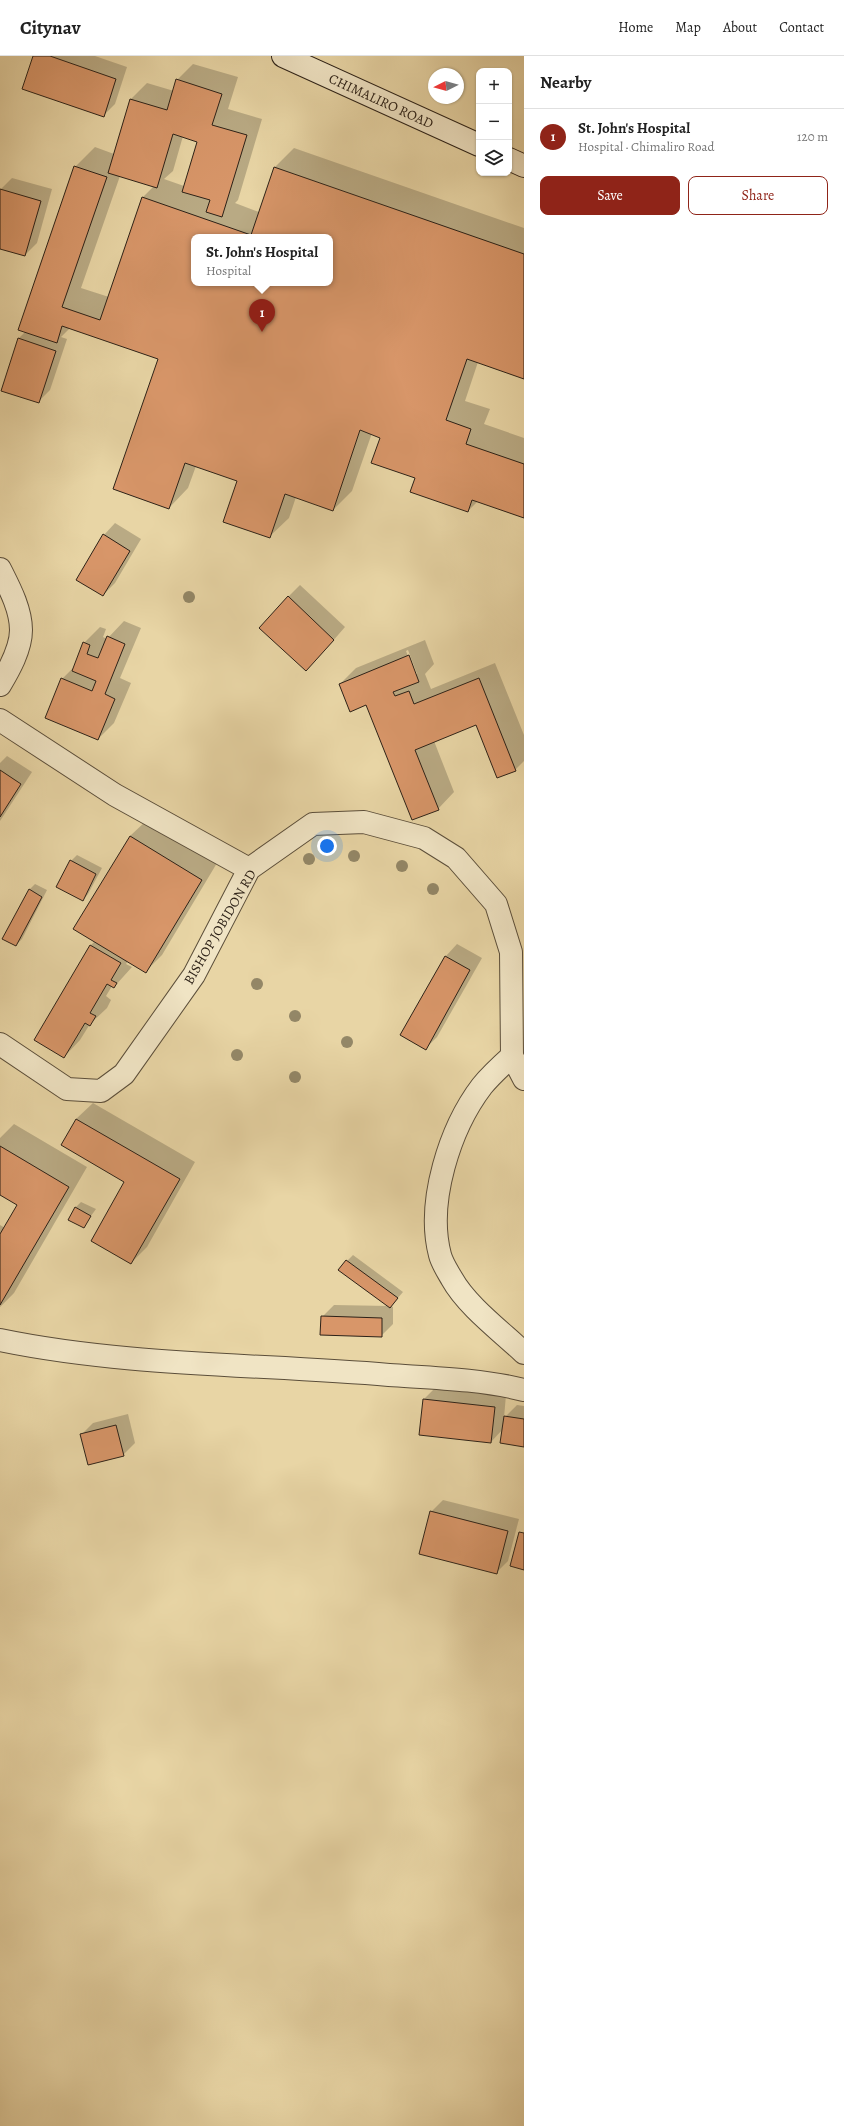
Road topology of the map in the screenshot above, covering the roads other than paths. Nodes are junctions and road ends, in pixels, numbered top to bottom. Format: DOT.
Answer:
graph roads {
  1 [pos="283,56"];
  2 [pos="476,144"];
  3 [pos="512,160"];
  4 [pos="524,166"];
  5 [pos="0,569"];
  6 [pos="0,685"];
  7 [pos="0,720"];
  8 [pos="250,869"];
  9 [pos="0,1044"];
  10 [pos="512,1056"];
  11 [pos="524,1079"];
  12 [pos="0,1340"];
  13 [pos="524,1353"];
  14 [pos="524,1390"];
  1 -- 2 [label="street, CHIMALIRO ROAD"];
  3 -- 4 [label="street"];
  5 -- 6 [label="street"];
  7 -- 8 [label="street"];
  8 -- 9 [label="street, BISHOP JOBIDON RD"];
  8 -- 10 [label="street, BISHOP JOBIDON RD"];
  10 -- 11 [label="street, BISHOP JOBIDON RD"];
  10 -- 13 [label="street"];
  12 -- 14 [label="street"];
}
